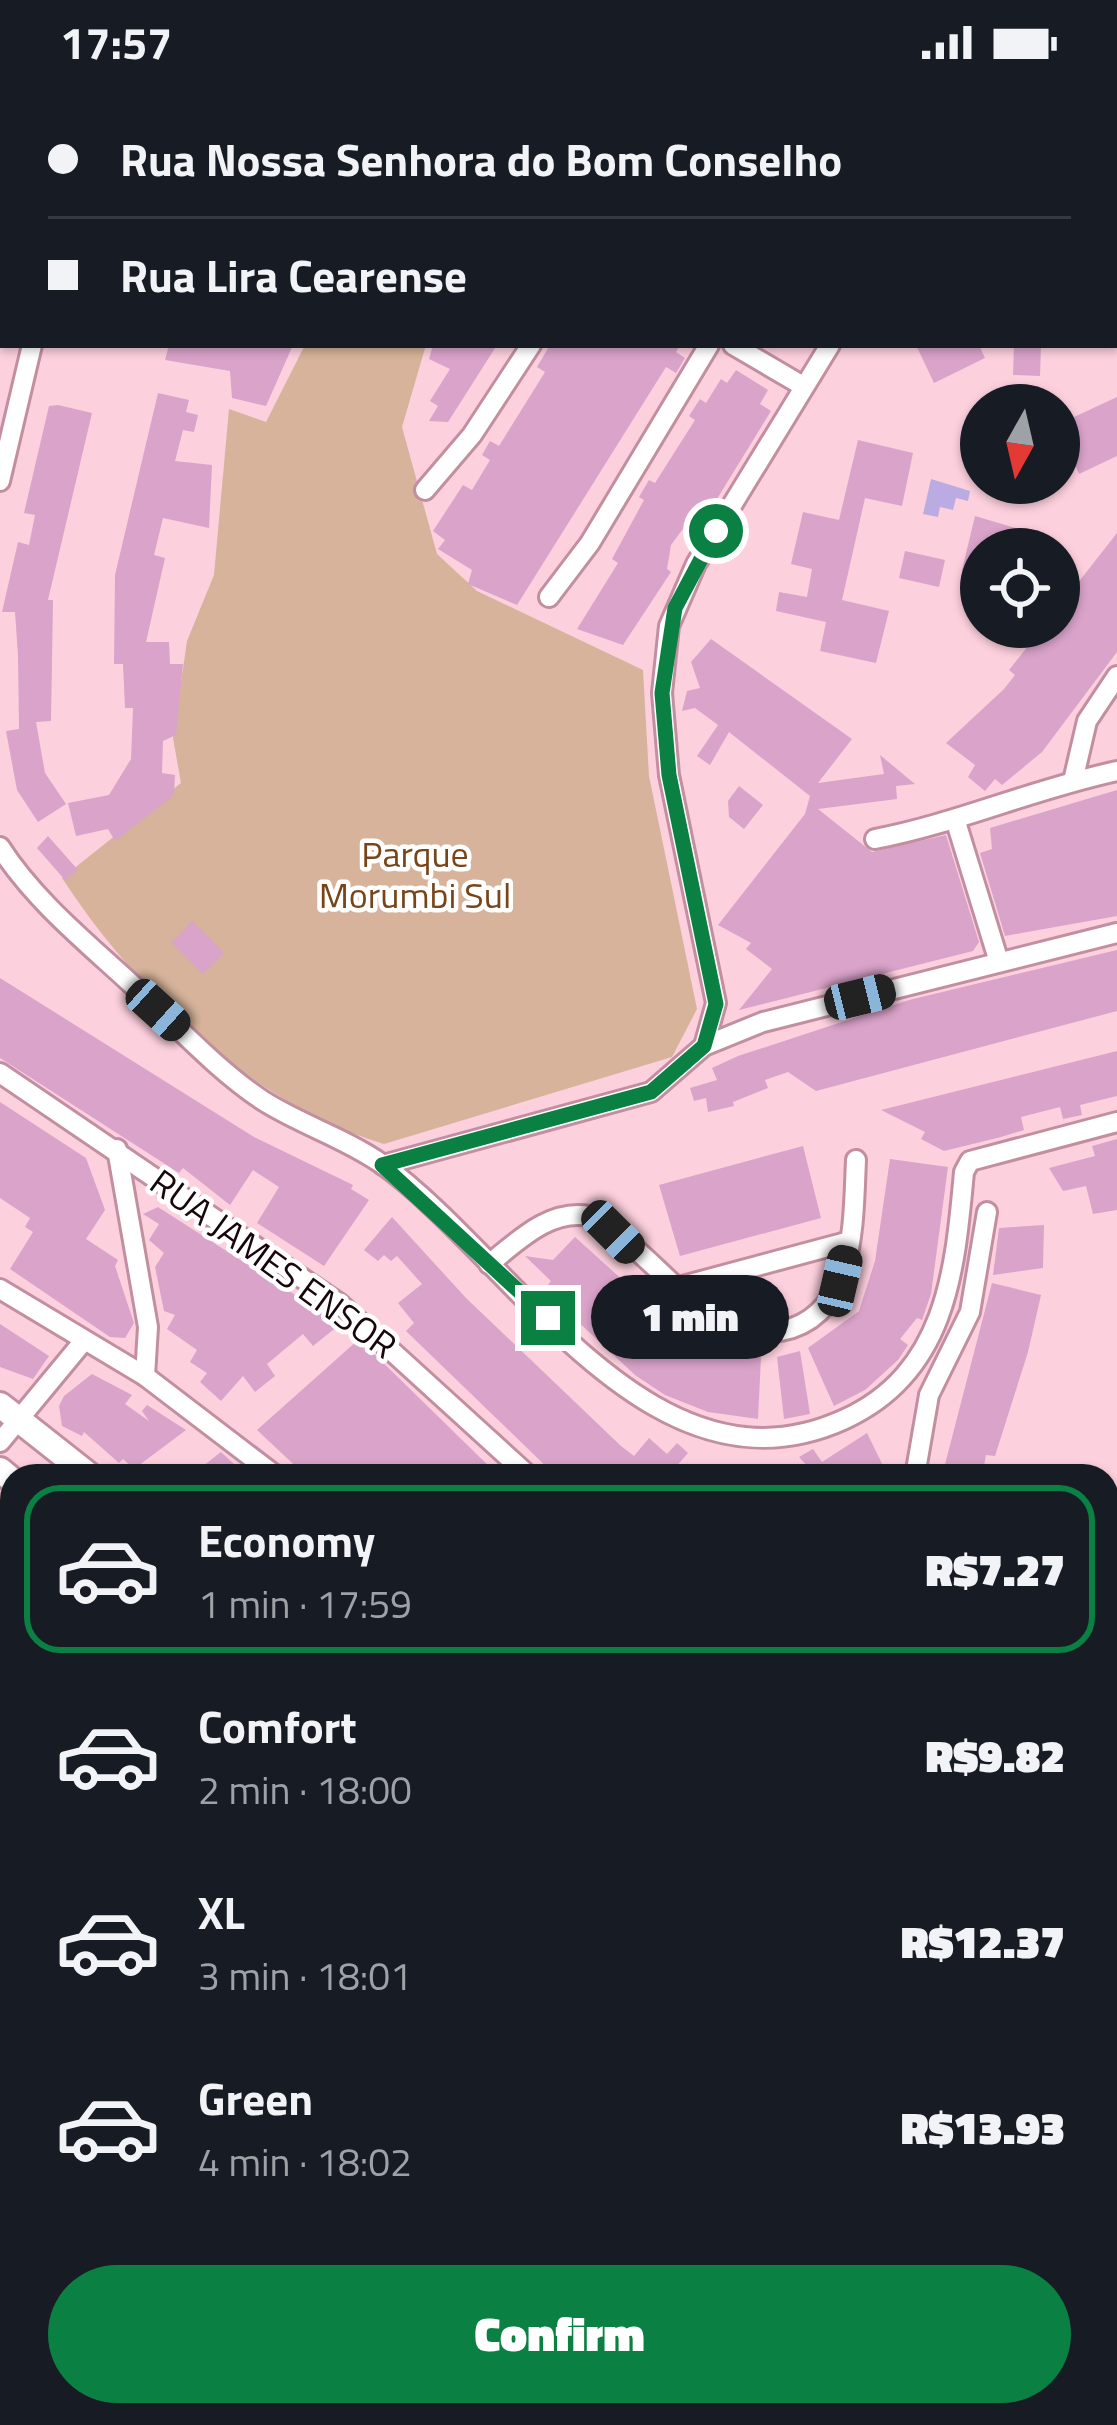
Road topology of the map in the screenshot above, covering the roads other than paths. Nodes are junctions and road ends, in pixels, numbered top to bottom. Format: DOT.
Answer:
graph roads {
  1 [pos="31,348"];
  2 [pos="529,348"];
  3 [pos="707,348"];
  4 [pos="738,348"];
  5 [pos="828,348"];
  6 [pos="803,386"];
  7 [pos="0,481"];
  8 [pos="425,490"];
  9 [pos="549,597"];
  10 [pos="1117,676"];
  11 [pos="1117,771"];
  12 [pos="1073,781"];
  13 [pos="956,823"];
  14 [pos="874,839"];
  15 [pos="0,848"];
  16 [pos="1117,933"];
  17 [pos="999,962"];
  18 [pos="716,1004"];
  19 [pos="764,1022"];
  20 [pos="704,1046"];
  21 [pos="0,1073"];
  22 [pos="1117,1122"];
  23 [pos="117,1148"];
  24 [pos="856,1160"];
  25 [pos="382,1165"];
  26 [pos="987,1212"];
  27 [pos="850,1240"];
  28 [pos="488,1264"];
  29 [pos="675,1288"];
  30 [pos="0,1289"];
  31 [pos="82,1343"];
  32 [pos="145,1376"];
  33 [pos="901,1379"];
  34 [pos="929,1396"];
  35 [pos="10,1412"];
  36 [pos="0,1442"];
  37 [pos="74,1464"];
  38 [pos="260,1464"];
  39 [pos="516,1464"];
  40 [pos="916,1464"];
  1 -- 7 [label="street"];
  2 -- 8 [label="street"];
  3 -- 9 [label="street"];
  4 -- 6 [label="street"];
  5 -- 6 [label="street"];
  6 -- 18 [label="street"];
  10 -- 12 [label="street"];
  11 -- 12 [label="street"];
  12 -- 13 [label="street"];
  13 -- 14 [label="street"];
  13 -- 17 [label="street"];
  15 -- 25 [label="street"];
  16 -- 17 [label="street"];
  17 -- 19 [label="street"];
  18 -- 19 [label="street"];
  18 -- 20 [label="street"];
  19 -- 20 [label="street"];
  20 -- 25 [label="street"];
  21 -- 23 [label="street, RUA JAMES ENSOR"];
  22 -- 33 [label="street"];
  23 -- 32 [label="street"];
  23 -- 39 [label="street, RUA JAMES ENSOR"];
  24 -- 27 [label="street"];
  25 -- 28 [label="street"];
  26 -- 34 [label="street"];
  27 -- 29 [label="street"];
  27 -- 29 [label="street"];
  28 -- 29 [label="street"];
  28 -- 33 [label="street"];
  30 -- 31 [label="street"];
  31 -- 32 [label="street"];
  31 -- 35 [label="street"];
  32 -- 38 [label="street"];
  33 -- 34 [label="street"];
  34 -- 40 [label="street"];
  35 -- 36 [label="street"];
  35 -- 37 [label="street"];
}
